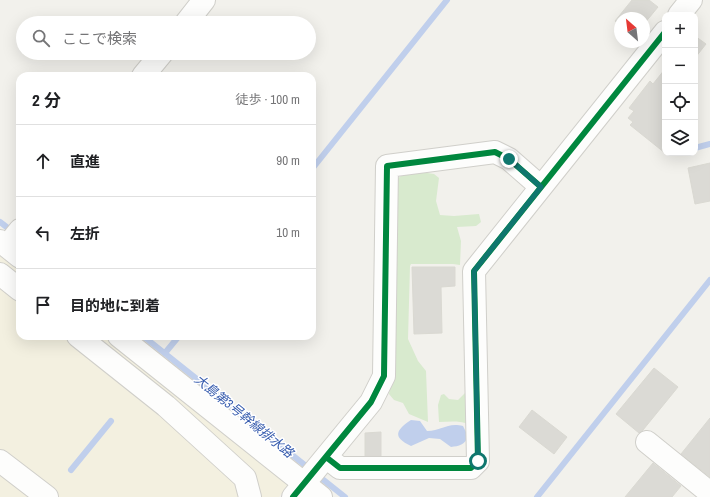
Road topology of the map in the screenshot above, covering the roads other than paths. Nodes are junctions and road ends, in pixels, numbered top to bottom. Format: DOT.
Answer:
graph roads {
  1 [pos="204,0"];
  2 [pos="691,0"];
  3 [pos="681,12"];
  4 [pos="191,16"];
  5 [pos="662,36"];
  6 [pos="156,60"];
  7 [pos="146,72"];
  8 [pos="541,187"];
  9 [pos="0,274"];
  10 [pos="16,287"];
  11 [pos="83,340"];
  12 [pos="124,340"];
  13 [pos="647,442"];
  14 [pos="0,461"];
  15 [pos="310,476"];
  16 [pos="710,493"];
  17 [pos="47,497"];
  18 [pos="250,497"];
  19 [pos="321,497"];
  1 -- 4 [label="street"];
  2 -- 3 [label="street"];
  5 -- 8 [label="street"];
  6 -- 7 [label="street"];
  8 -- 15 [label="street"];
  8 -- 15 [label="street"];
  9 -- 10 [label="street"];
  11 -- 18 [label="street"];
  12 -- 15 [label="street"];
  13 -- 16 [label="street"];
  14 -- 17 [label="street"];
  15 -- 19 [label="street"];
}
